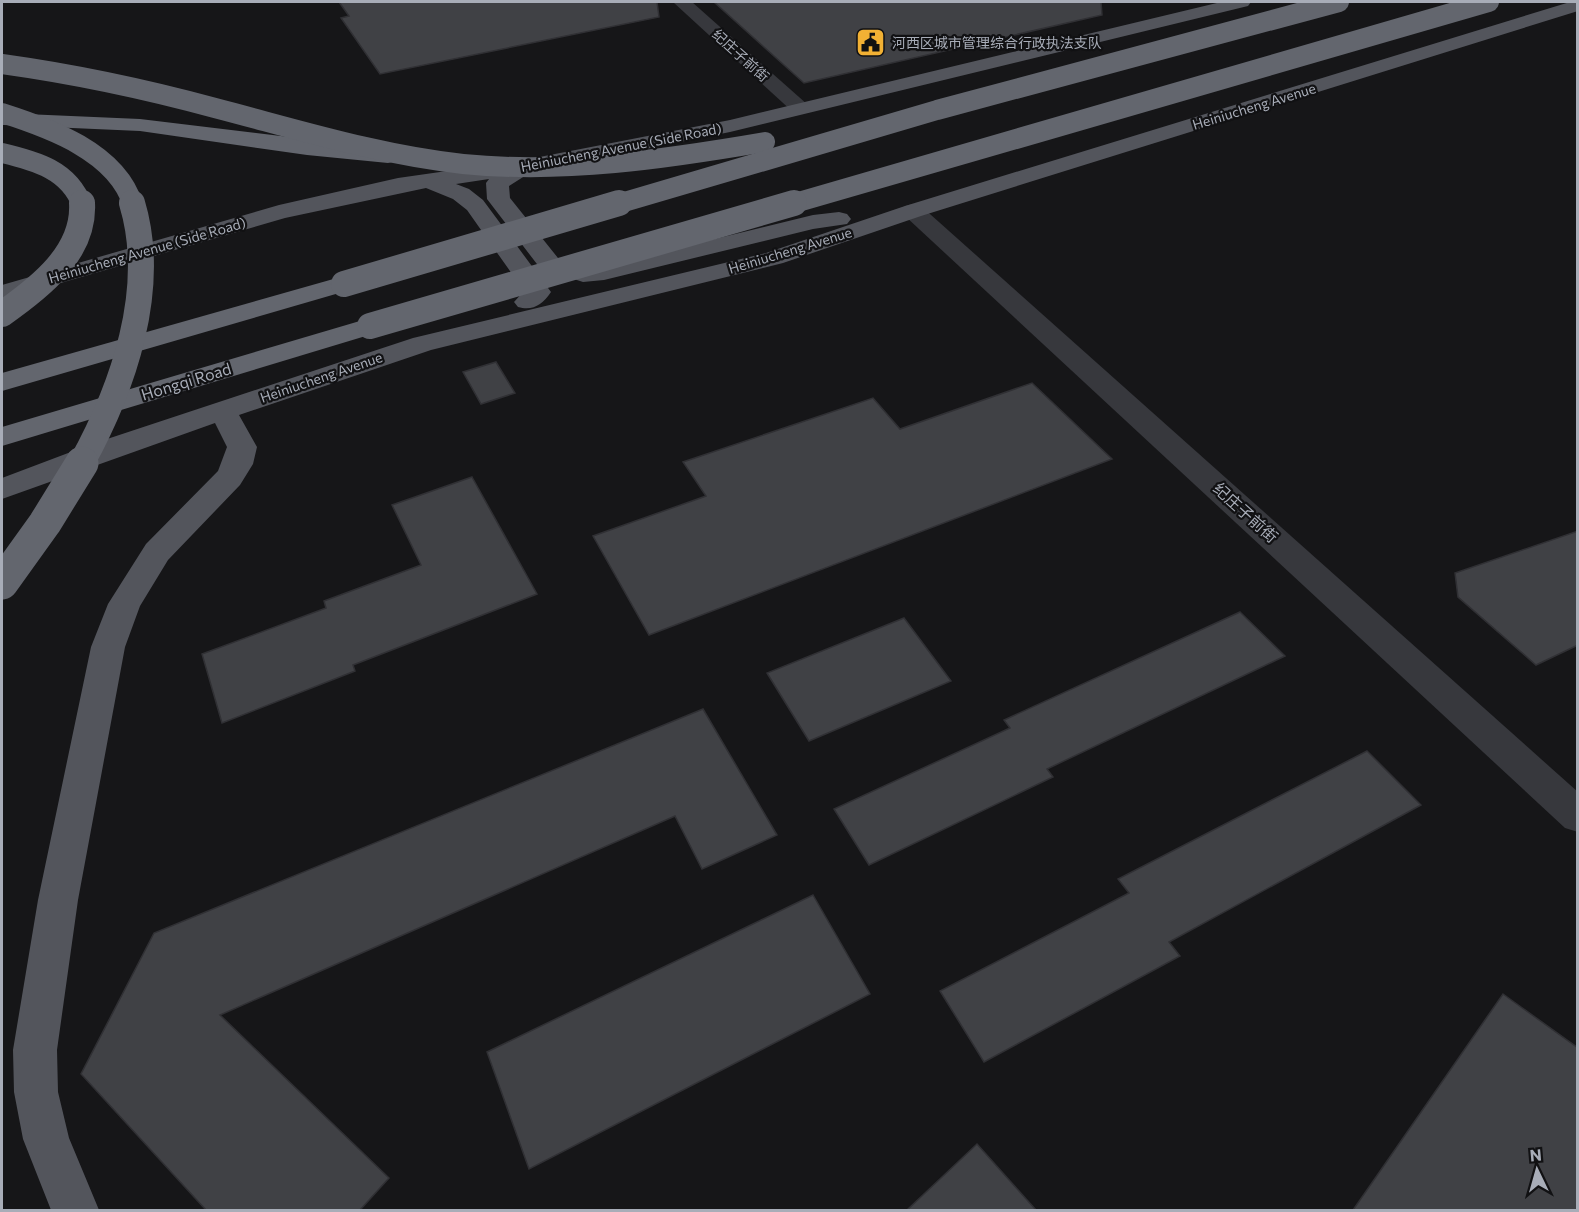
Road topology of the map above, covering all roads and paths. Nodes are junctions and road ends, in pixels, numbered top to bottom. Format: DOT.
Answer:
graph roads {
  1 [pos="682,2"];
  2 [pos="1242,2"];
  3 [pos="1339,2"];
  4 [pos="1490,2"];
  5 [pos="1578,5"];
  6 [pos="2,64"];
  7 [pos="801,109"];
  8 [pos="938,110"];
  9 [pos="2,113"];
  10 [pos="2,119"];
  11 [pos="2,153"];
  12 [pos="524,167"];
  13 [pos="425,169"];
  14 [pos="913,211"];
  15 [pos="2,293"];
  16 [pos="2,314"];
  17 [pos="370,326"];
  18 [pos="469,330"];
  19 [pos="2,382"];
  20 [pos="223,411"];
  21 [pos="2,437"];
  22 [pos="2,489"];
  23 [pos="2,583"];
  24 [pos="1578,816"];
  25 [pos="75,1210"];
  1 -- 7 [label="street, 纪庄子前街"];
  2 -- 7 [label="main road, Heiniucheng Avenue (Side Road)"];
  3 -- 8 [label="highway, bridge"];
  4 -- 17 [label="highway, Heiniucheng Avenue, bridge"];
  5 -- 14 [label="main road, Heiniucheng Avenue"];
  6 -- 13 [label="highway, bridge"];
  7 -- 12 [label="main road, Heiniucheng Avenue (Side Road)"];
  8 -- 13 [label="highway, bridge"];
  8 -- 19 [label="highway, bridge"];
  9 -- 23 [label="highway, bridge"];
  10 -- 13 [label="highway, bridge"];
  11 -- 16 [label="highway, bridge"];
  12 -- 13 [label="main road, Heiniucheng Avenue (Side Road)"];
  12 -- 14 [label="main road"];
  13 -- 15 [label="main road, Heiniucheng Avenue (Side Road)"];
  13 -- 18 [label="main road"];
  14 -- 18 [label="main road, Heiniucheng Avenue"];
  14 -- 24 [label="street, 纪庄子前街"];
  17 -- 21 [label="highway, Hongqi Road, bridge"];
  18 -- 20 [label="main road, Heiniucheng Avenue"];
  20 -- 22 [label="main road, Heiniucheng Avenue"];
  20 -- 25 [label="main road"];
}
